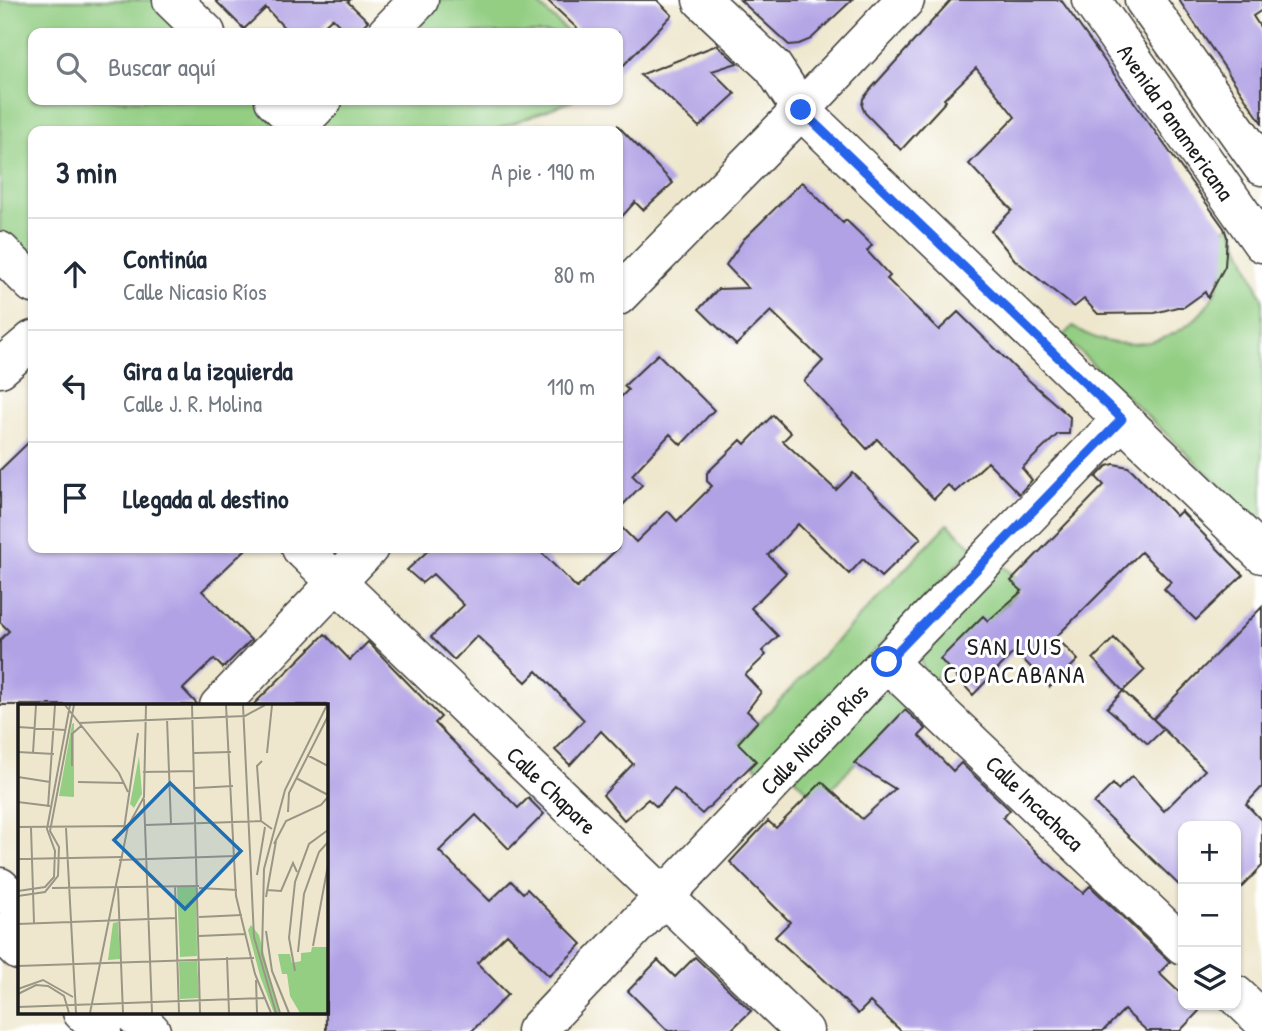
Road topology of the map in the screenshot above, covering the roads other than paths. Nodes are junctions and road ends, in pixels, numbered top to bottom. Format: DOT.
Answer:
graph roads {
  1 [pos="172,0"];
  2 [pos="419,0"];
  3 [pos="702,0"];
  4 [pos="905,0"];
  5 [pos="1091,0"];
  6 [pos="1144,0"];
  7 [pos="201,28"];
  8 [pos="392,28"];
  9 [pos="801,110"];
  10 [pos="1262,166"];
  11 [pos="1262,243"];
  12 [pos="0,251"];
  13 [pos="28,279"];
  14 [pos="623,291"];
  15 [pos="28,344"];
  16 [pos="0,368"];
  17 [pos="1122,419"];
  18 [pos="306,553"];
  19 [pos="364,553"];
  20 [pos="1262,554"];
  21 [pos="336,582"];
  22 [pos="887,662"];
  23 [pos="220,704"];
  24 [pos="0,887"];
  25 [pos="664,897"];
  26 [pos="12,928"];
  27 [pos="1178,940"];
  28 [pos="1241,1000"];
  29 [pos="84,1014"];
  30 [pos="133,1014"];
  31 [pos="1262,1020"];
  32 [pos="102,1031"];
  33 [pos="151,1031"];
  34 [pos="536,1031"];
  35 [pos="804,1031"];
  1 -- 7 [label="street"];
  2 -- 8 [label="street"];
  3 -- 9 [label="street"];
  4 -- 9 [label="street"];
  5 -- 11 [label="street, Avenida Panamericana"];
  6 -- 10 [label="street, Avenida Panamericana"];
  9 -- 14 [label="street"];
  9 -- 17 [label="street"];
  12 -- 13 [label="street"];
  15 -- 16 [label="street"];
  17 -- 20 [label="street"];
  17 -- 22 [label="street, Calle Nicasio Ríos"];
  18 -- 21 [label="street, Calle Chapare"];
  19 -- 21 [label="street"];
  21 -- 23 [label="street"];
  21 -- 25 [label="street, Calle Chapare"];
  22 -- 25 [label="street, Calle Nicasio Ríos"];
  22 -- 27 [label="street, Calle Incachaca"];
  24 -- 26 [label="street"];
  25 -- 34 [label="street, Calle Nicasio Ríos"];
  25 -- 35 [label="street, Calle Chapare"];
  28 -- 31 [label="street"];
  29 -- 32 [label="street"];
  30 -- 33 [label="street"];
}
